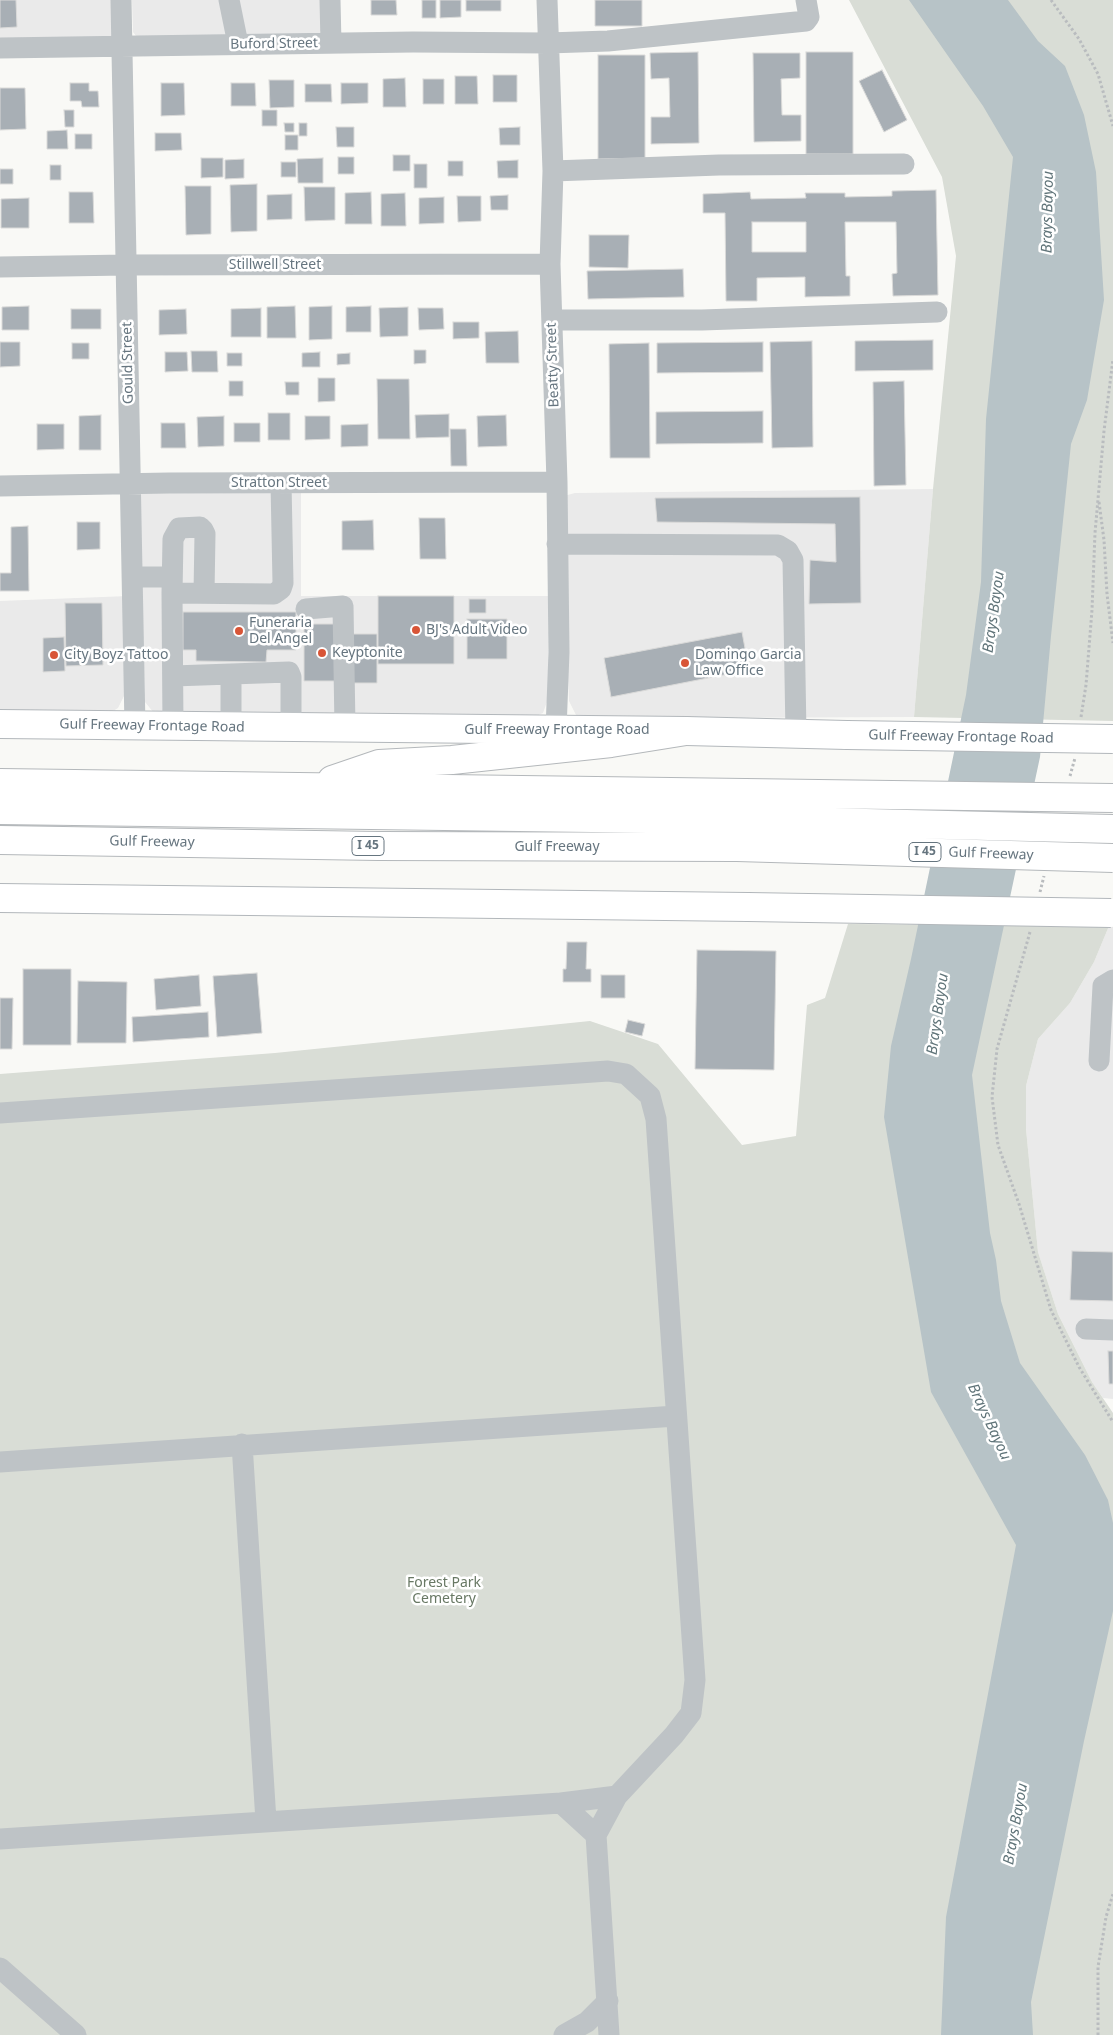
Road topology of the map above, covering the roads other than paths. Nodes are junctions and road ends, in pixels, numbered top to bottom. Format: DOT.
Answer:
graph roads {
  1 [pos="121,0"];
  2 [pos="228,0"];
  3 [pos="330,0"];
  4 [pos="547,0"];
  5 [pos="806,0"];
  6 [pos="331,43"];
  7 [pos="548,43"];
  8 [pos="238,44"];
  9 [pos="122,46"];
  10 [pos="0,48"];
  11 [pos="904,164"];
  12 [pos="552,171"];
  13 [pos="550,264"];
  14 [pos="126,265"];
  15 [pos="0,267"];
  16 [pos="937,312"];
  17 [pos="552,320"];
  18 [pos="557,482"];
  19 [pos="281,483"];
  20 [pos="130,484"];
  21 [pos="0,486"];
  22 [pos="558,544"];
  23 [pos="133,578"];
  24 [pos="172,585"];
  25 [pos="204,593"];
  26 [pos="306,609"];
  27 [pos="230,674"];
  28 [pos="173,676"];
  29 [pos="0,724"];
  30 [pos="135,726"];
  31 [pos="173,727"];
  32 [pos="231,727"];
  33 [pos="291,728"];
  34 [pos="345,728"];
  35 [pos="556,730"];
  36 [pos="686,730"];
  37 [pos="796,734"];
  38 [pos="1113,739"];
  39 [pos="0,783"];
  40 [pos="315,786"];
  41 [pos="1113,798"];
  42 [pos="0,810"];
  43 [pos="1113,830"];
  44 [pos="0,840"];
  45 [pos="1113,858"];
  46 [pos="0,898"];
  47 [pos="1112,914"];
  48 [pos="1113,980"];
  49 [pos="1099,1061"];
  50 [pos="0,1113"];
  51 [pos="1086,1329"];
  52 [pos="1113,1330"];
  53 [pos="676,1416"];
  54 [pos="242,1444"];
  55 [pos="0,1462"];
  56 [pos="617,1796"];
  57 [pos="561,1803"];
  58 [pos="266,1821"];
  59 [pos="596,1835"];
  60 [pos="0,1839"];
  61 [pos="0,1968"];
  62 [pos="608,2001"];
  63 [pos="76,2035"];
  64 [pos="564,2035"];
  65 [pos="610,2035"];
  1 -- 9 [label="street, Gould Street"];
  2 -- 8 [label="street"];
  3 -- 6 [label="street"];
  4 -- 7 [label="street, Beatty Street"];
  5 -- 7 [label="street, Buford Street"];
  6 -- 7 [label="street, Buford Street"];
  6 -- 8 [label="street, Buford Street"];
  7 -- 12 [label="street, Beatty Street"];
  8 -- 9 [label="street, Buford Street"];
  9 -- 10 [label="street, Buford Street"];
  9 -- 14 [label="street, Gould Street"];
  11 -- 12 [label="street"];
  12 -- 13 [label="street, Beatty Street"];
  13 -- 14 [label="street, Stillwell Street"];
  13 -- 17 [label="street, Beatty Street"];
  14 -- 15 [label="street, Stillwell Street"];
  14 -- 20 [label="street, Gould Street"];
  16 -- 17 [label="street"];
  17 -- 18 [label="street, Beatty Street"];
  18 -- 19 [label="street, Stratton Street"];
  18 -- 22 [label="street, Beatty Street"];
  19 -- 20 [label="street, Stratton Street"];
  19 -- 25 [label="street"];
  20 -- 21 [label="street, Stratton Street"];
  20 -- 23 [label="street, Gould Street"];
  22 -- 35 [label="street, Beatty Street"];
  22 -- 37 [label="street"];
  23 -- 24 [label="street"];
  23 -- 30 [label="street, Gould Street"];
  24 -- 25 [label="street"];
  24 -- 25 [label="street"];
  24 -- 28 [label="street"];
  26 -- 34 [label="street"];
  27 -- 28 [label="street"];
  27 -- 32 [label="street"];
  27 -- 33 [label="street"];
  28 -- 31 [label="street"];
  29 -- 30 [label="main road, Gulf Freeway Frontage Road"];
  30 -- 31 [label="main road, Gulf Freeway Frontage Road"];
  31 -- 32 [label="main road, Gulf Freeway Frontage Road"];
  32 -- 33 [label="main road, Gulf Freeway Frontage Road"];
  33 -- 34 [label="main road, Gulf Freeway Frontage Road"];
  34 -- 35 [label="main road, Gulf Freeway Frontage Road"];
  35 -- 36 [label="main road, Gulf Freeway Frontage Road"];
  36 -- 37 [label="main road, Gulf Freeway Frontage Road"];
  36 -- 40 [label="main road"];
  37 -- 38 [label="main road, Gulf Freeway Frontage Road, bridge"];
  39 -- 40 [label="main road"];
  40 -- 41 [label="main road, bridge"];
  42 -- 43 [label="main road, Gulf Freeway, bridge"];
  44 -- 45 [label="main road, Gulf Freeway / I 45, bridge"];
  46 -- 47 [label="main road, bridge"];
  48 -- 49 [label="street"];
  50 -- 53 [label="street"];
  51 -- 52 [label="street"];
  53 -- 54 [label="street"];
  53 -- 56 [label="street"];
  54 -- 55 [label="street"];
  54 -- 58 [label="street"];
  56 -- 57 [label="street"];
  56 -- 59 [label="street"];
  57 -- 58 [label="street"];
  57 -- 59 [label="street"];
  58 -- 60 [label="street"];
  59 -- 62 [label="street"];
  61 -- 63 [label="street"];
  62 -- 64 [label="street"];
  62 -- 65 [label="street"];
}
